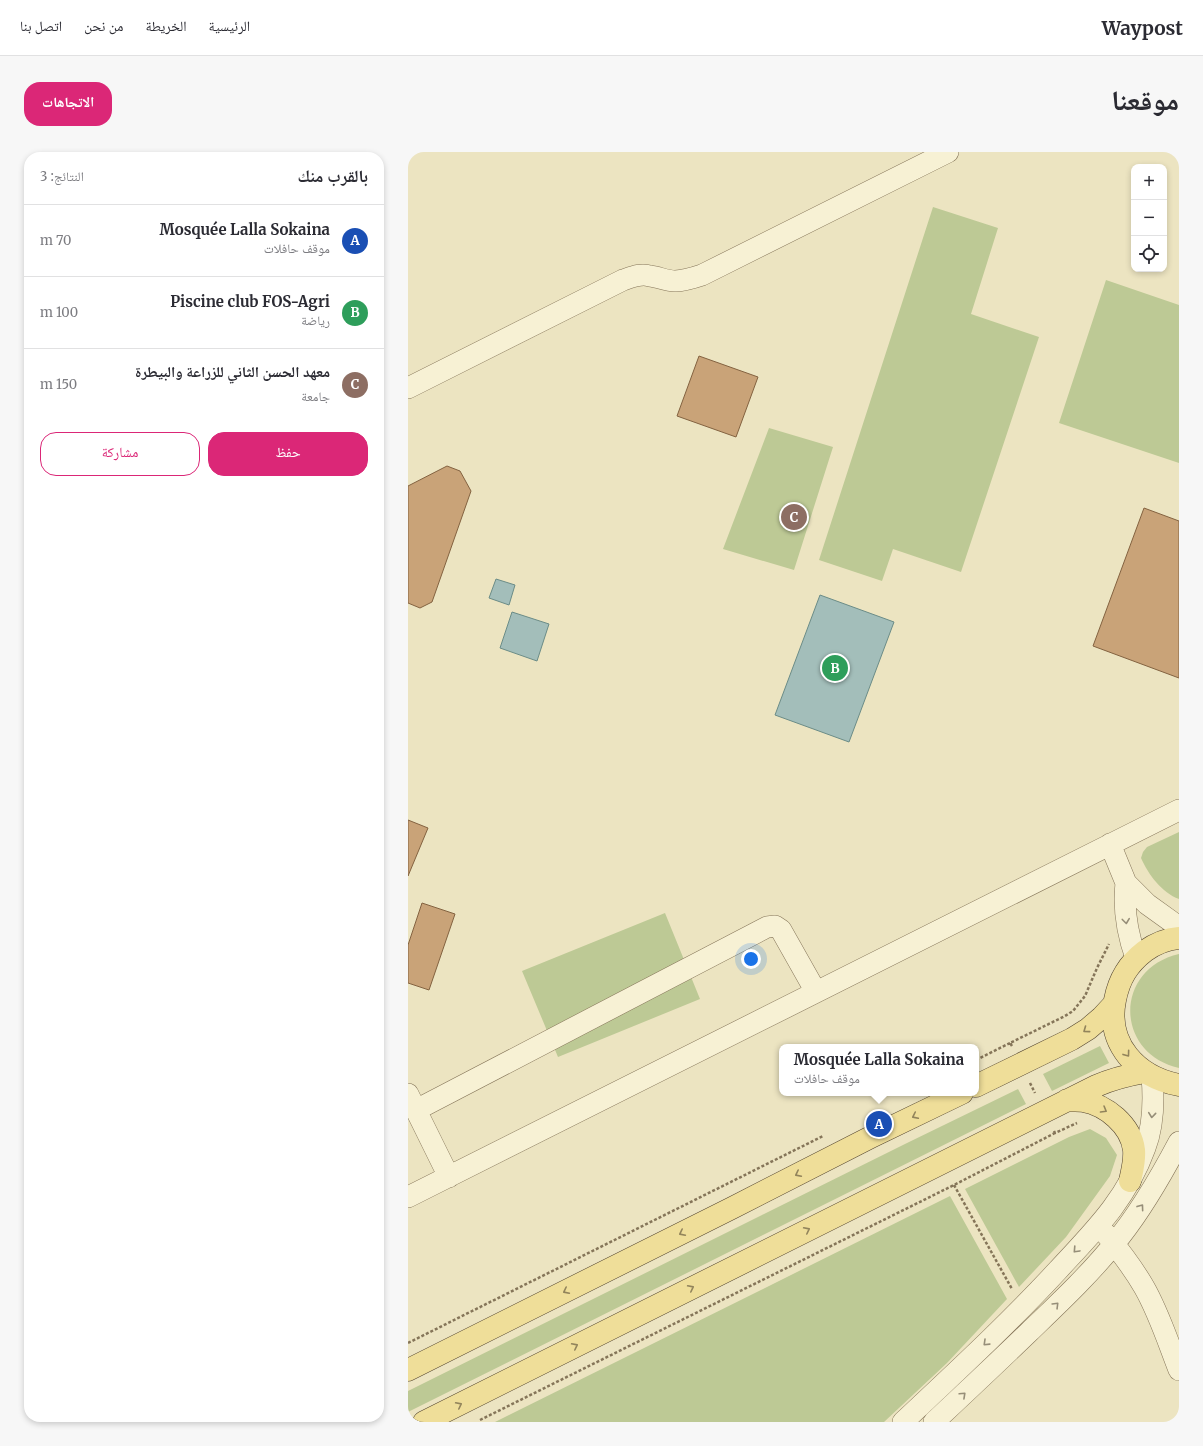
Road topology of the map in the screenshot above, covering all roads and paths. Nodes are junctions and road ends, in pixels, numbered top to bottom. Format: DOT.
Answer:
graph roads {
  1 [pos="948,152"];
  2 [pos="408,388"];
  3 [pos="1179,810"];
  4 [pos="1110,844"];
  5 [pos="1126,883"];
  6 [pos="1179,927"];
  7 [pos="1179,938"];
  8 [pos="1136,958"];
  9 [pos="816,992"];
  10 [pos="1114,1004"];
  11 [pos="1010,1043"];
  12 [pos="979,1058"];
  13 [pos="1148,1074"];
  14 [pos="979,1085"];
  15 [pos="1179,1085"];
  16 [pos="956,1096"];
  17 [pos="1067,1100"];
  18 [pos="412,1102"];
  19 [pos="1055,1133"];
  20 [pos="827,1134"];
  21 [pos="1179,1142"];
  22 [pos="449,1177"];
  23 [pos="1130,1181"];
  24 [pos="954,1185"];
  25 [pos="412,1195"];
  26 [pos="1099,1226"];
  27 [pos="1114,1244"];
  28 [pos="1022,1307"];
  29 [pos="408,1343"];
  30 [pos="408,1370"];
  31 [pos="1179,1370"];
  32 [pos="424,1422"];
  33 [pos="476,1422"];
  34 [pos="903,1422"];
  35 [pos="934,1422"];
  1 -- 2 [label="street"];
  3 -- 4 [label="street"];
  4 -- 5 [label="street"];
  4 -- 9 [label="street"];
  5 -- 6 [label="street"];
  5 -- 8 [label="street, one-way"];
  7 -- 8 [label="main road"];
  8 -- 10 [label="main road"];
  9 -- 18 [label="street"];
  9 -- 22 [label="street"];
  10 -- 13 [label="main road, one-way"];
  10 -- 14 [label="main road, one-way"];
  11 -- 12 [label="path"];
  13 -- 15 [label="main road"];
  13 -- 17 [label="main road"];
  13 -- 23 [label="street, one-way"];
  16 -- 30 [label="main road, one-way"];
  17 -- 23 [label="main road, one-way"];
  32 -- 17 [label="main road, one-way"];
  18 -- 22 [label="street"];
  19 -- 24 [label="path"];
  20 -- 29 [label="path"];
  27 -- 21 [label="street, one-way"];
  22 -- 25 [label="street"];
  23 -- 26 [label="street"];
  24 -- 28 [label="path"];
  24 -- 33 [label="path"];
  26 -- 27 [label="street"];
  26 -- 28 [label="street, one-way"];
  27 -- 31 [label="street"];
  35 -- 27 [label="street, one-way"];
  28 -- 34 [label="street, one-way"];
}
